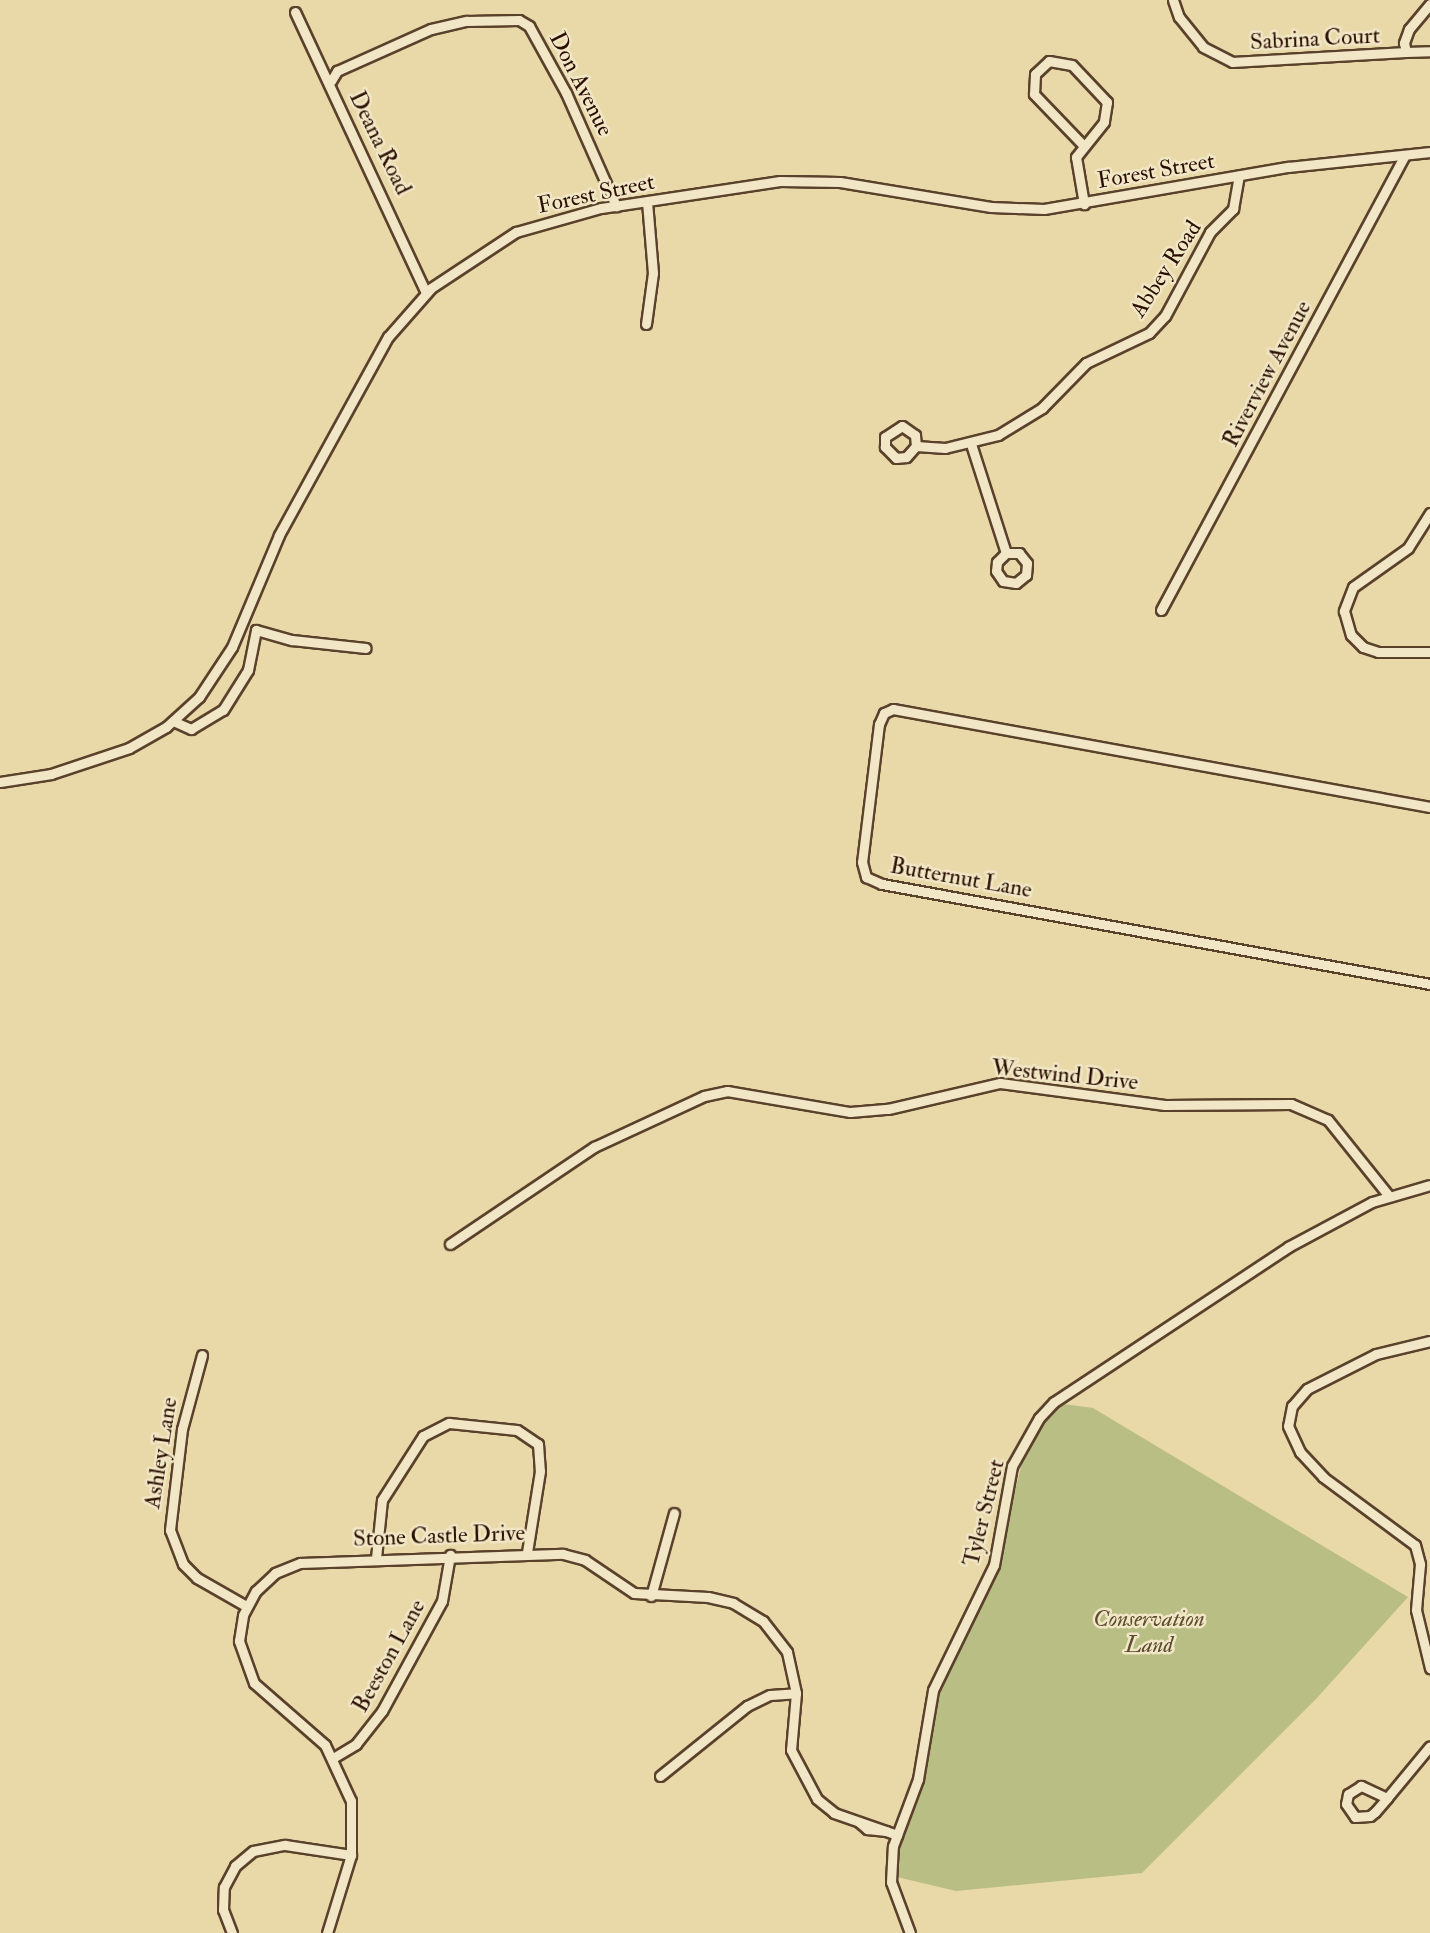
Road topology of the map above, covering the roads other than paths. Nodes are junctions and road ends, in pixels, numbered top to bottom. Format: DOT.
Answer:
graph roads {
  1 [pos="1172,0"];
  2 [pos="1430,4"];
  3 [pos="295,12"];
  4 [pos="1430,51"];
  5 [pos="1406,52"];
  6 [pos="331,81"];
  7 [pos="1083,145"];
  8 [pos="1430,152"];
  9 [pos="1405,155"];
  10 [pos="1239,176"];
  11 [pos="647,201"];
  12 [pos="1084,204"];
  13 [pos="616,206"];
  14 [pos="426,293"];
  15 [pos="646,324"];
  16 [pos="971,444"];
  17 [pos="916,446"];
  18 [pos="1430,513"];
  19 [pos="1006,553"];
  20 [pos="1161,610"];
  21 [pos="241,627"];
  22 [pos="256,630"];
  23 [pos="366,648"];
  24 [pos="1430,652"];
  25 [pos="173,721"];
  26 [pos="0,782"];
  27 [pos="1430,807"];
  28 [pos="1430,984"];
  29 [pos="1430,1185"];
  30 [pos="1388,1195"];
  31 [pos="450,1244"];
  32 [pos="1430,1341"];
  33 [pos="202,1355"];
  34 [pos="674,1513"];
  35 [pos="527,1552"];
  36 [pos="450,1555"];
  37 [pos="376,1558"];
  38 [pos="651,1596"];
  39 [pos="246,1606"];
  40 [pos="1430,1668"];
  41 [pos="796,1693"];
  42 [pos="1430,1746"];
  43 [pos="333,1758"];
  44 [pos="660,1776"];
  45 [pos="1387,1798"];
  46 [pos="897,1835"];
  47 [pos="351,1855"];
  48 [pos="232,1933"];
  49 [pos="327,1933"];
  50 [pos="910,1933"];
  1 -- 5 [label="street, Sabrina Court"];
  2 -- 5 [label="street"];
  3 -- 6 [label="street, Deana Road"];
  4 -- 5 [label="street, Sabrina Court"];
  6 -- 13 [label="street, Don Avenue"];
  6 -- 14 [label="street, Deana Road"];
  7 -- 7 [label="street"];
  7 -- 12 [label="street"];
  8 -- 9 [label="street, Forest Street"];
  9 -- 10 [label="street, Forest Street"];
  9 -- 20 [label="street, Riverview Avenue"];
  10 -- 12 [label="street, Forest Street"];
  10 -- 16 [label="street, Abbey Road"];
  11 -- 12 [label="street, Forest Street"];
  11 -- 13 [label="street, Forest Street"];
  11 -- 15 [label="street"];
  13 -- 14 [label="street, Forest Street"];
  14 -- 21 [label="street, Forest Street"];
  16 -- 17 [label="street, Abbey Road"];
  16 -- 19 [label="street"];
  18 -- 24 [label="street"];
  21 -- 22 [label="street"];
  21 -- 25 [label="street, Forest Street"];
  22 -- 23 [label="street"];
  22 -- 25 [label="street"];
  25 -- 26 [label="street, Forest Street"];
  27 -- 28 [label="street, Butternut Lane"];
  29 -- 30 [label="street, Tyler Street"];
  30 -- 31 [label="street, Westwind Drive"];
  30 -- 46 [label="street, Tyler Street"];
  32 -- 40 [label="street"];
  33 -- 39 [label="street, Ashley Lane"];
  34 -- 38 [label="street"];
  35 -- 36 [label="street, Stone Castle Drive"];
  35 -- 37 [label="street"];
  35 -- 38 [label="street, Stone Castle Drive"];
  36 -- 37 [label="street, Stone Castle Drive"];
  36 -- 43 [label="street, Beeston Lane"];
  37 -- 39 [label="street, Stone Castle Drive"];
  38 -- 41 [label="street, Stone Castle Drive"];
  39 -- 43 [label="street, Stone Castle Drive"];
  41 -- 44 [label="street"];
  41 -- 46 [label="street, Stone Castle Drive"];
  42 -- 45 [label="street"];
  43 -- 47 [label="street, Stone Castle Drive"];
  45 -- 45 [label="street"];
  46 -- 50 [label="street, Tyler Street"];
  47 -- 48 [label="street"];
  47 -- 49 [label="street, Stone Castle Drive"];
}
